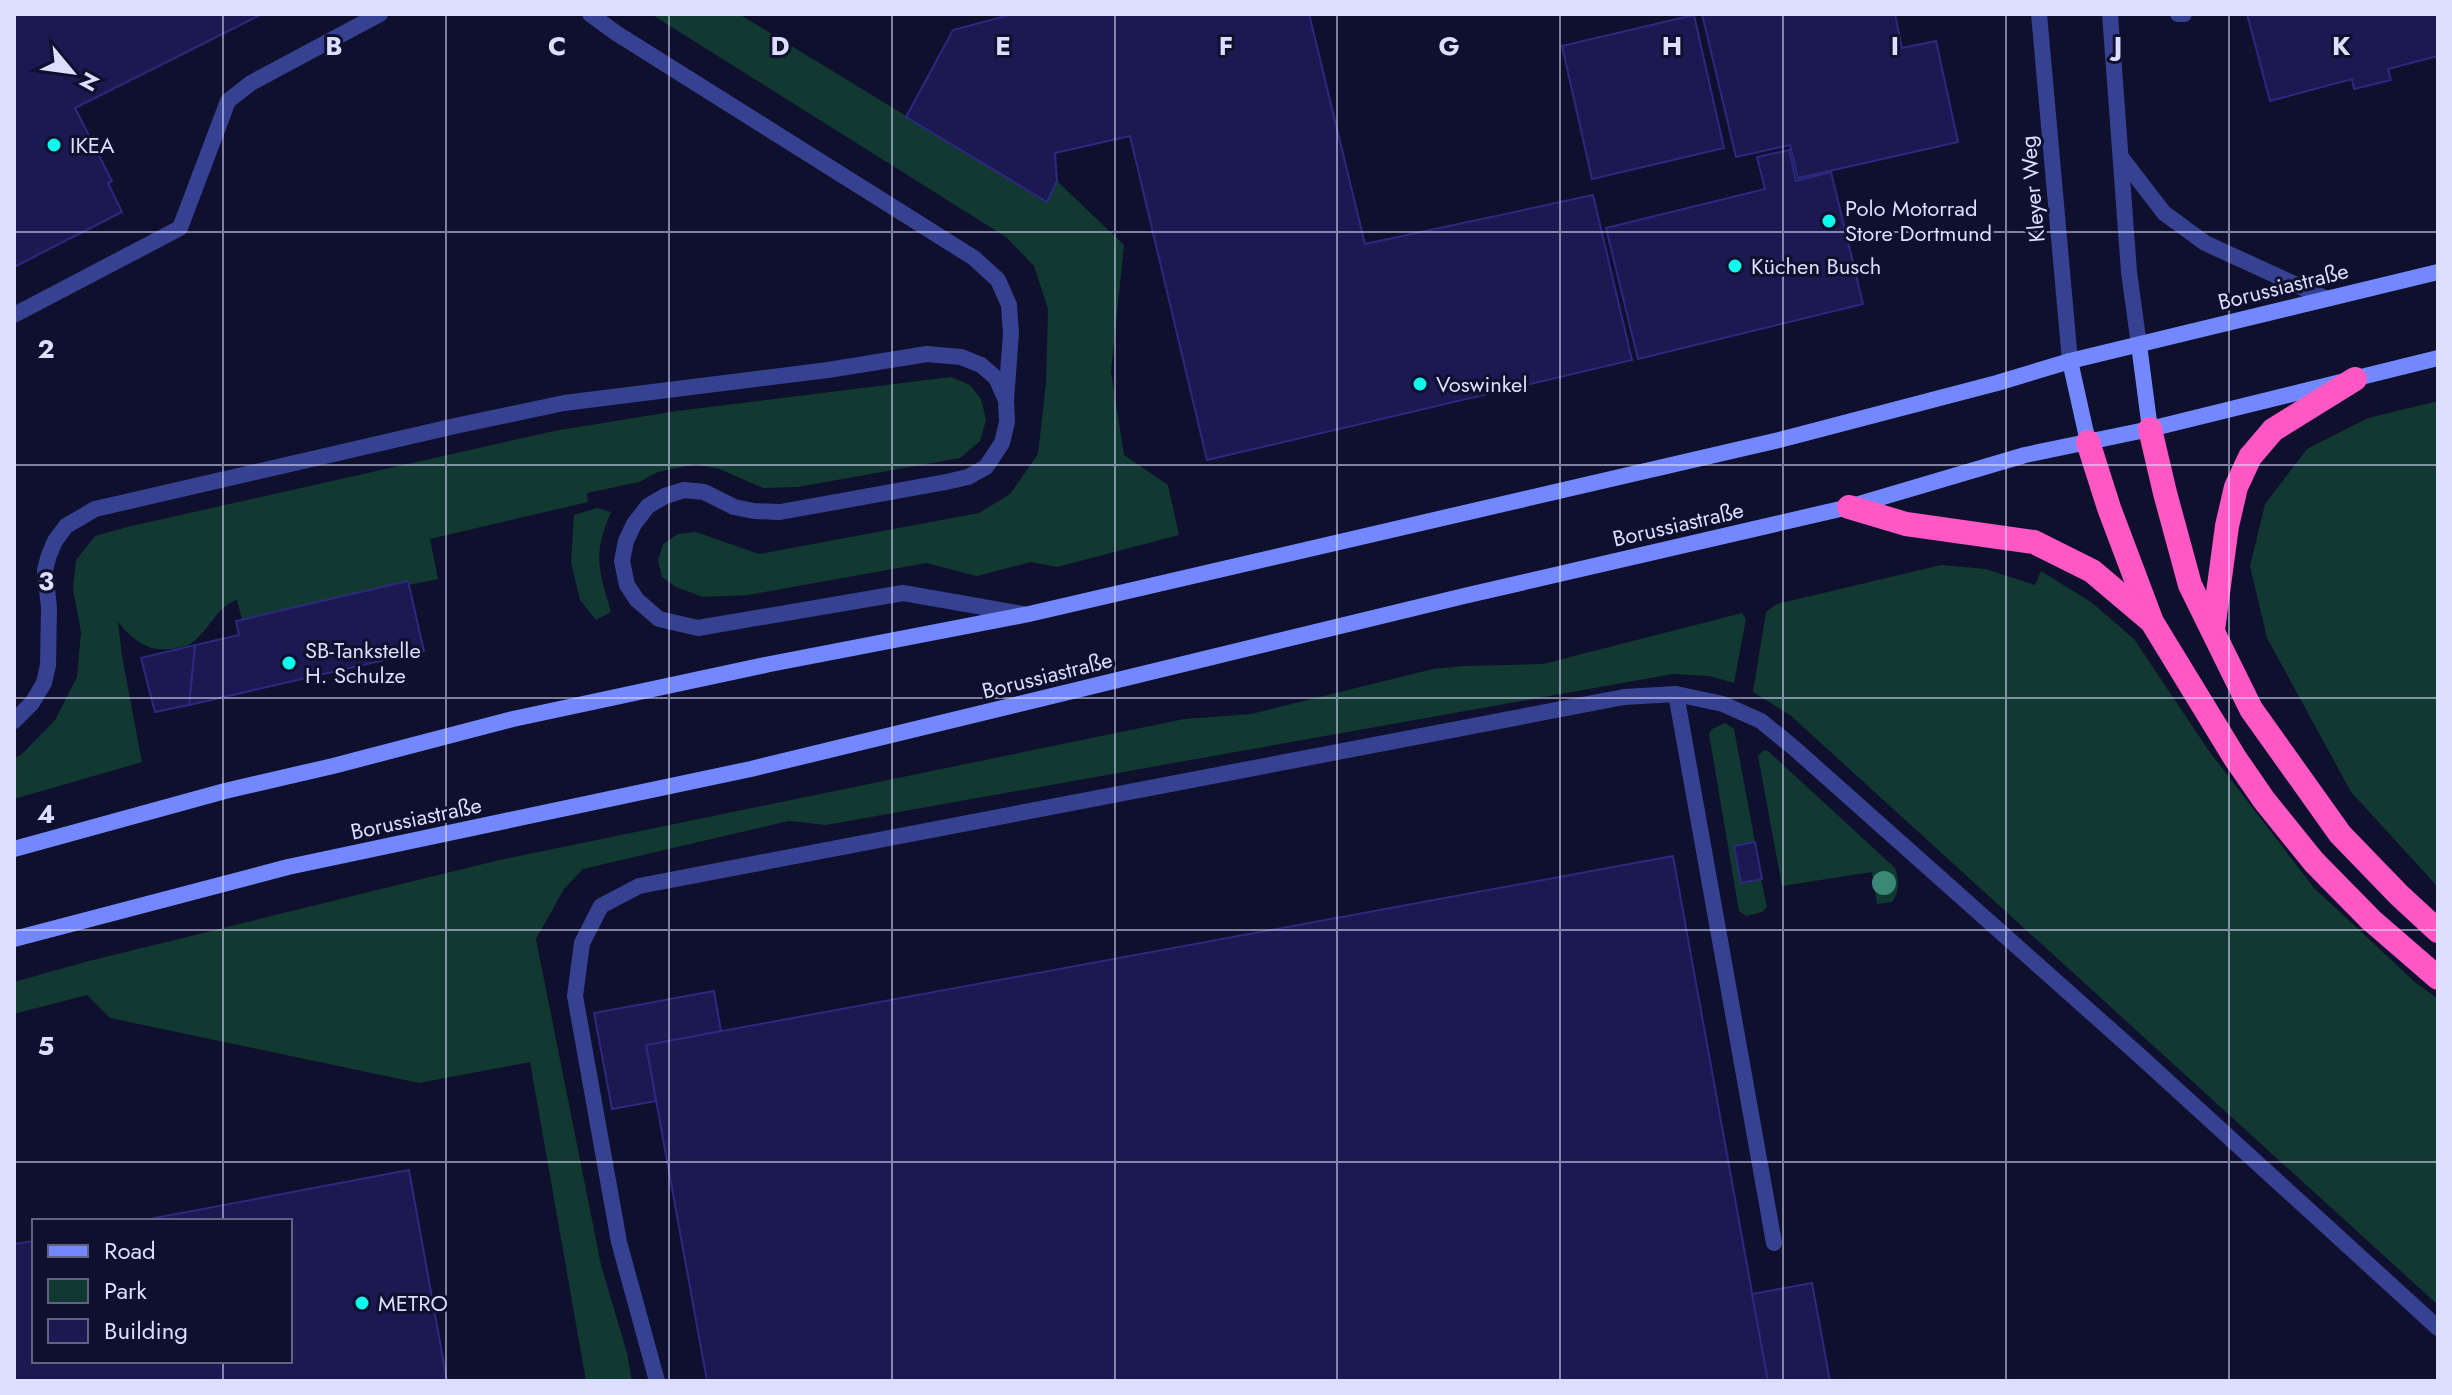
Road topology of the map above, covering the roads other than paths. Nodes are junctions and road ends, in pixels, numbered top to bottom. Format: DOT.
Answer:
graph roads {
  1 [pos="380,14"];
  2 [pos="590,14"];
  3 [pos="2039,14"];
  4 [pos="2110,14"];
  5 [pos="2121,156"];
  6 [pos="2438,272"];
  7 [pos="2325,298"];
  8 [pos="14,315"];
  9 [pos="2139,345"];
  10 [pos="2438,358"];
  11 [pos="2070,361"];
  12 [pos="2355,379"];
  13 [pos="1006,400"];
  14 [pos="2150,429"];
  15 [pos="2088,442"];
  16 [pos="1849,507"];
  17 [pos="1029,614"];
  18 [pos="2152,622"];
  19 [pos="2213,630"];
  20 [pos="1676,694"];
  21 [pos="14,721"];
  22 [pos="14,849"];
  23 [pos="2438,931"];
  24 [pos="14,939"];
  25 [pos="2438,978"];
  26 [pos="1774,1243"];
  27 [pos="2438,1328"];
  28 [pos="657,1381"];
  1 -- 8 [label="street"];
  2 -- 13 [label="street"];
  3 -- 11 [label="street, Kleyer Weg"];
  4 -- 5 [label="street"];
  5 -- 7 [label="street"];
  5 -- 9 [label="street"];
  6 -- 7 [label="main road, Borussiastraße"];
  7 -- 9 [label="main road, Borussiastraße"];
  9 -- 11 [label="main road, Borussiastraße"];
  9 -- 14 [label="main road"];
  10 -- 12 [label="main road, Borussiastraße"];
  11 -- 15 [label="main road"];
  11 -- 17 [label="main road, Borussiastraße"];
  12 -- 14 [label="main road, Borussiastraße"];
  12 -- 19 [label="highway"];
  13 -- 17 [label="street"];
  13 -- 21 [label="street"];
  14 -- 15 [label="main road, Borussiastraße"];
  14 -- 19 [label="highway"];
  15 -- 16 [label="main road, Borussiastraße"];
  15 -- 18 [label="highway"];
  16 -- 18 [label="highway"];
  16 -- 24 [label="main road, Borussiastraße"];
  17 -- 22 [label="main road, Borussiastraße"];
  18 -- 25 [label="highway"];
  19 -- 23 [label="highway"];
  20 -- 26 [label="street"];
  20 -- 27 [label="street"];
  20 -- 28 [label="street"];
}
